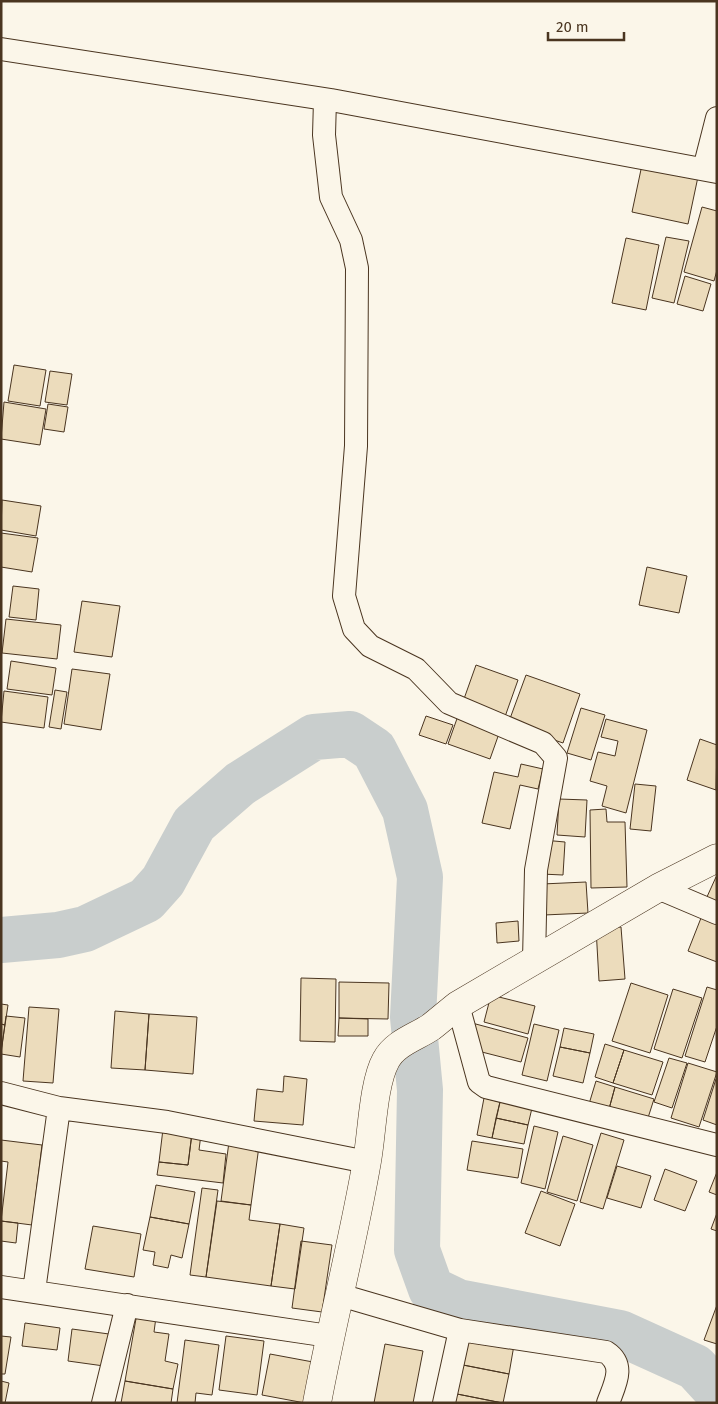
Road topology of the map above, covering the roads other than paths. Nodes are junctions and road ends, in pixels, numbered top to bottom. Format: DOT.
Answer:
graph roads {
  1 [pos="1,50"];
  2 [pos="325,100"];
  3 [pos="717,118"];
  4 [pos="710,170"];
  5 [pos="717,858"];
  6 [pos="658,888"];
  7 [pos="717,913"];
  8 [pos="534,960"];
  9 [pos="458,1005"];
  10 [pos="1,1093"];
  11 [pos="59,1108"];
  12 [pos="717,1145"];
  13 [pos="367,1162"];
  14 [pos="1,1287"];
  15 [pos="34,1291"];
  16 [pos="340,1295"];
  17 [pos="127,1305"];
  18 [pos="460,1330"];
  19 [pos="329,1336"];
  20 [pos="103,1403"];
  21 [pos="317,1403"];
  22 [pos="444,1403"];
  23 [pos="608,1403"];
  1 -- 2 [label="street"];
  2 -- 4 [label="street"];
  2 -- 8 [label="street"];
  3 -- 4 [label="street"];
  5 -- 6 [label="street"];
  6 -- 7 [label="street"];
  6 -- 8 [label="street"];
  8 -- 9 [label="street"];
  9 -- 12 [label="street"];
  9 -- 13 [label="street"];
  10 -- 11 [label="street"];
  11 -- 13 [label="street"];
  11 -- 15 [label="street"];
  13 -- 16 [label="street"];
  14 -- 15 [label="street"];
  15 -- 17 [label="street"];
  16 -- 18 [label="street"];
  16 -- 19 [label="street"];
  17 -- 19 [label="street"];
  17 -- 20 [label="street"];
  18 -- 22 [label="street"];
  18 -- 23 [label="street"];
  19 -- 21 [label="street"];
}
